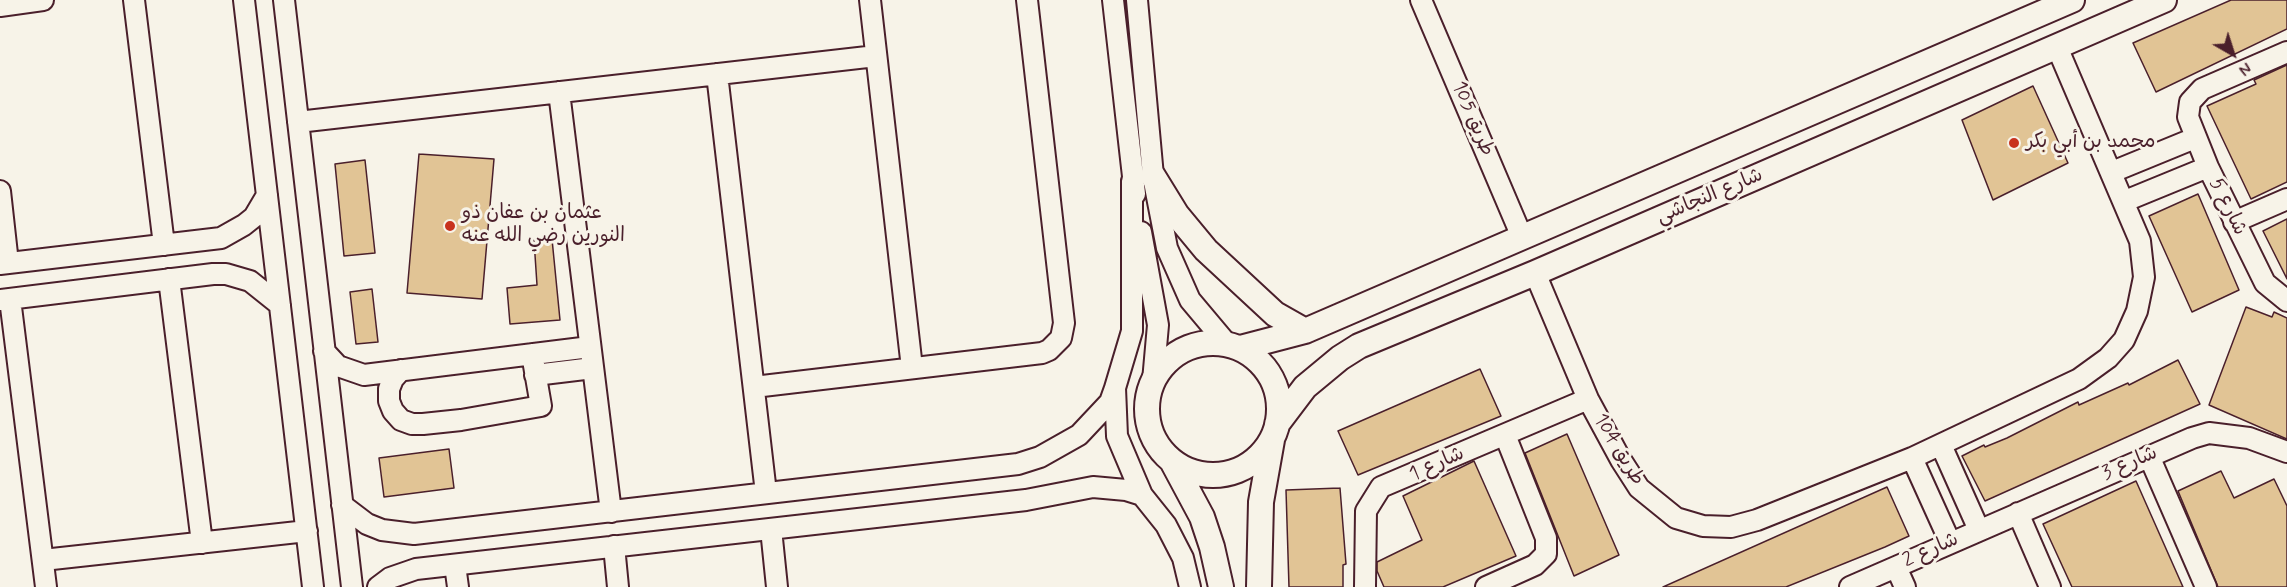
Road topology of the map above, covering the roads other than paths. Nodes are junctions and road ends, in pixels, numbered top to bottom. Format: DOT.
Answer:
graph roads {
  1 [pos="43,0"];
  2 [pos="134,0"];
  3 [pos="244,0"];
  4 [pos="284,0"];
  5 [pos="870,0"];
  6 [pos="1027,0"];
  7 [pos="1113,0"];
  8 [pos="1137,0"];
  9 [pos="1421,0"];
  10 [pos="2072,0"];
  11 [pos="2163,0"];
  12 [pos="0,6"];
  13 [pos="2036,7"];
  14 [pos="2057,47"];
  15 [pos="2287,52"];
  16 [pos="876,56"];
  17 [pos="717,74"];
  18 [pos="559,92"];
  19 [pos="298,122"];
  20 [pos="2195,138"];
  21 [pos="1749,140"];
  22 [pos="1699,161"];
  23 [pos="2208,167"];
  24 [pos="2112,172"];
  25 [pos="1762,175"];
  26 [pos="1143,178"];
  27 [pos="0,191"];
  28 [pos="267,195"];
  29 [pos="1714,195"];
  30 [pos="2287,199"];
  31 [pos="2125,201"];
  32 [pos="2234,222"];
  33 [pos="1522,237"];
  34 [pos="165,245"];
  35 [pos="4,263"];
  36 [pos="1535,273"];
  37 [pos="169,279"];
  38 [pos="5,300"];
  39 [pos="2287,301"];
  40 [pos="280,305"];
  41 [pos="1305,331"];
  42 [pos="1233,346"];
  43 [pos="590,347"];
  44 [pos="324,351"];
  45 [pos="532,354"];
  46 [pos="593,368"];
  47 [pos="912,368"];
  48 [pos="401,370"];
  49 [pos="535,375"];
  50 [pos="1153,381"];
  51 [pos="754,387"];
  52 [pos="1115,388"];
  53 [pos="1588,399"];
  54 [pos="1275,430"];
  55 [pos="1505,435"];
  56 [pos="1941,445"];
  57 [pos="2287,452"];
  58 [pos="2149,456"];
  59 [pos="1912,458"];
  60 [pos="1172,461"];
  61 [pos="766,493"];
  62 [pos="1142,495"];
  63 [pos="342,505"];
  64 [pos="610,512"];
  65 [pos="2018,513"];
  66 [pos="771,529"];
  67 [pos="1979,530"];
  68 [pos="307,531"];
  69 [pos="1950,542"];
  70 [pos="202,543"];
  71 [pos="614,546"];
  72 [pos="43,560"];
  73 [pos="455,565"];
  74 [pos="1896,567"];
  75 [pos="46,587"];
  76 [pos="313,587"];
  77 [pos="352,587"];
  78 [pos="378,587"];
  79 [pos="458,587"];
  80 [pos="618,587"];
  81 [pos="777,587"];
  82 [pos="1190,587"];
  83 [pos="1221,587"];
  84 [pos="1259,587"];
  85 [pos="1365,587"];
  86 [pos="1486,587"];
  87 [pos="1850,587"];
  88 [pos="1905,587"];
  89 [pos="2050,587"];
  90 [pos="2206,587"];
  1 -- 12 [label="street"];
  2 -- 34 [label="street"];
  3 -- 28 [label="street"];
  4 -- 19 [label="street"];
  5 -- 16 [label="street"];
  6 -- 47 [label="street"];
  7 -- 26 [label="street"];
  8 -- 26 [label="street"];
  9 -- 33 [label="street, طريق 105"];
  10 -- 13 [label="main road, شارع النجاشي"];
  11 -- 14 [label="main road, شارع النجاشي"];
  13 -- 21 [label="main road, شارع النجاشي"];
  14 -- 24 [label="street, طريق 104"];
  14 -- 25 [label="main road, شارع النجاشي"];
  15 -- 20 [label="street, شارع 5"];
  16 -- 17 [label="street"];
  16 -- 47 [label="street"];
  17 -- 18 [label="street"];
  17 -- 51 [label="street"];
  18 -- 19 [label="street"];
  18 -- 43 [label="street"];
  19 -- 44 [label="street"];
  20 -- 23 [label="street, شارع 5"];
  20 -- 24 [label="street"];
  21 -- 22 [label="main road, شارع النجاشي"];
  21 -- 25 [label="main road"];
  22 -- 29 [label="main road"];
  22 -- 33 [label="main road, شارع النجاشي"];
  23 -- 31 [label="street"];
  23 -- 32 [label="street, شارع 5"];
  24 -- 31 [label="street, طريق 104"];
  25 -- 29 [label="main road, شارع النجاشي"];
  26 -- 41 [label="main road"];
  26 -- 42 [label="street"];
  26 -- 50 [label="street"];
  26 -- 52 [label="street"];
  27 -- 35 [label="street"];
  28 -- 34 [label="street"];
  28 -- 40 [label="street"];
  29 -- 36 [label="main road, شارع النجاشي"];
  30 -- 32 [label="street"];
  31 -- 56 [label="street, طريق 104"];
  32 -- 39 [label="street, شارع 5"];
  33 -- 41 [label="main road, شارع النجاشي"];
  34 -- 35 [label="street"];
  36 -- 53 [label="street, طريق 104"];
  36 -- 54 [label="main road, شارع النجاشي"];
  37 -- 38 [label="street"];
  37 -- 40 [label="street"];
  37 -- 70 [label="street"];
  38 -- 72 [label="street"];
  40 -- 68 [label="street"];
  41 -- 42 [label="main road, شارع النجاشي"];
  42 -- 50 [label="main road"];
  42 -- 54 [label="main road"];
  43 -- 45 [label="street"];
  43 -- 46 [label="street"];
  44 -- 48 [label="street"];
  44 -- 63 [label="street"];
  45 -- 48 [label="street"];
  45 -- 49 [label="street"];
  46 -- 49 [label="street"];
  46 -- 64 [label="street"];
  47 -- 51 [label="street"];
  48 -- 49 [label="street"];
  50 -- 60 [label="main road"];
  51 -- 61 [label="street"];
  52 -- 61 [label="street"];
  52 -- 62 [label="street"];
  53 -- 55 [label="street, شارع 1"];
  53 -- 59 [label="street, طريق 104"];
  54 -- 60 [label="main road"];
  54 -- 84 [label="main road, شارع النجاشي"];
  55 -- 85 [label="street, شارع 1"];
  55 -- 86 [label="street"];
  56 -- 59 [label="street, طريق 104"];
  56 -- 67 [label="street"];
  57 -- 58 [label="street, شارع 3"];
  58 -- 65 [label="street, شارع 3"];
  58 -- 90 [label="street"];
  59 -- 69 [label="street"];
  60 -- 83 [label="main road"];
  61 -- 64 [label="street"];
  62 -- 66 [label="street"];
  62 -- 82 [label="street"];
  63 -- 64 [label="street"];
  63 -- 77 [label="street"];
  65 -- 67 [label="street, شارع 3"];
  65 -- 89 [label="street"];
  66 -- 71 [label="street"];
  66 -- 81 [label="street"];
  67 -- 69 [label="street, شارع 2"];
  68 -- 70 [label="street"];
  68 -- 76 [label="street"];
  69 -- 74 [label="street, شارع 2"];
  70 -- 72 [label="street"];
  71 -- 73 [label="street"];
  71 -- 80 [label="street"];
  72 -- 75 [label="street"];
  73 -- 78 [label="street"];
  73 -- 79 [label="street"];
  74 -- 87 [label="street, شارع 2"];
  74 -- 88 [label="street"];
}
